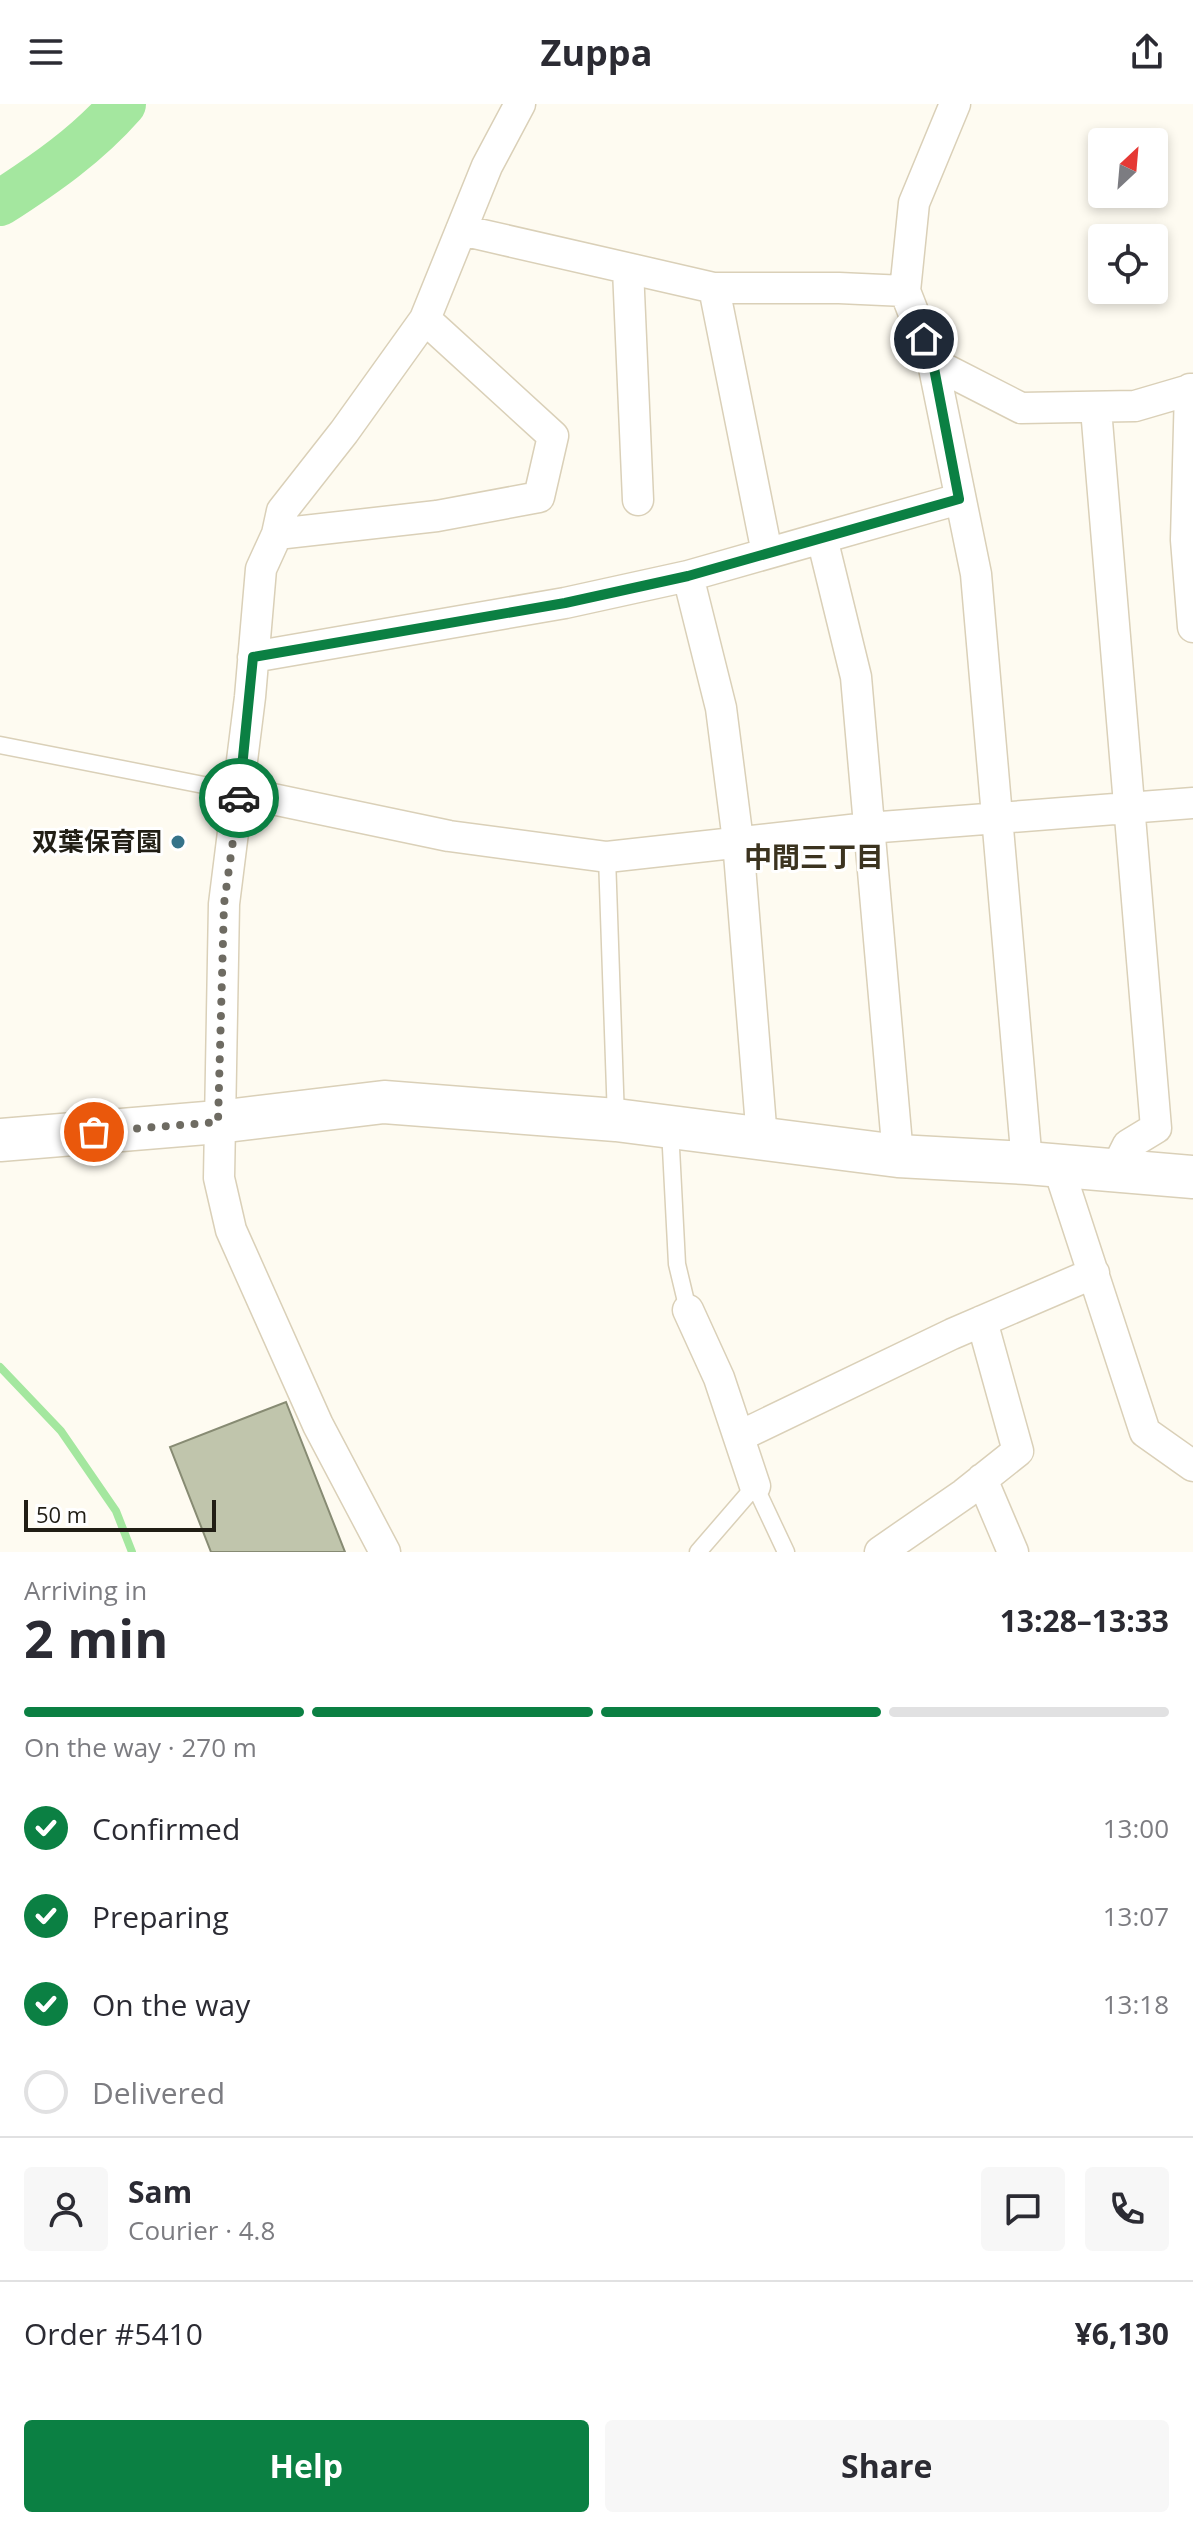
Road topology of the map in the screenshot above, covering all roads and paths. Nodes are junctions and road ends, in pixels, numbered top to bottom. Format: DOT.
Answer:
graph roads {
  1 [pos="520,104"];
  2 [pos="955,104"];
  3 [pos="461,230"];
  4 [pos="628,269"];
  5 [pos="714,288"];
  6 [pos="905,291"];
  7 [pos="425,319"];
  8 [pos="933,363"];
  9 [pos="1191,389"];
  10 [pos="1096,409"];
  11 [pos="959,499"];
  12 [pos="638,500"];
  13 [pos="277,534"];
  14 [pos="822,538"];
  15 [pos="767,553"];
  16 [pos="688,576"];
  17 [pos="1193,627"];
  18 [pos="253,657"];
  19 [pos="0,745"];
  20 [pos="239,792"];
  21 [pos="1193,803"];
  22 [pos="1129,808"];
  23 [pos="998,818"];
  24 [pos="868,828"];
  25 [pos="738,841"];
  26 [pos="607,857"];
  27 [pos="616,1120"];
  28 [pos="218,1122"];
  29 [pos="670,1127"];
  30 [pos="762,1139"];
  31 [pos="0,1140"];
  32 [pos="898,1156"];
  33 [pos="1043,1165"];
  34 [pos="1115,1171"];
  35 [pos="1193,1177"];
  36 [pos="1094,1273"];
  37 [pos="688,1310"];
  38 [pos="982,1321"];
  39 [pos="740,1436"];
  40 [pos="1193,1466"];
  41 [pos="982,1479"];
  42 [pos="755,1486"];
  43 [pos="385,1552"];
  44 [pos="698,1552"];
  45 [pos="786,1552"];
  46 [pos="880,1552"];
  47 [pos="1013,1552"];
  1 -- 3 [label="street"];
  2 -- 6 [label="street"];
  3 -- 4 [label="street"];
  3 -- 7 [label="street"];
  4 -- 5 [label="street"];
  4 -- 12 [label="street"];
  5 -- 6 [label="street"];
  5 -- 15 [label="street"];
  6 -- 8 [label="street"];
  7 -- 13 [label="street"];
  7 -- 13 [label="street"];
  8 -- 10 [label="street"];
  8 -- 11 [label="street"];
  9 -- 10 [label="street"];
  9 -- 17 [label="street"];
  10 -- 22 [label="street"];
  11 -- 14 [label="street"];
  11 -- 23 [label="street"];
  13 -- 18 [label="street"];
  14 -- 15 [label="street"];
  14 -- 24 [label="street"];
  15 -- 16 [label="street"];
  16 -- 18 [label="street"];
  16 -- 25 [label="street"];
  18 -- 20 [label="street"];
  19 -- 20 [label="lane"];
  20 -- 26 [label="street"];
  20 -- 28 [label="street"];
  21 -- 22 [label="street"];
  22 -- 23 [label="street"];
  22 -- 34 [label="street"];
  23 -- 24 [label="street"];
  23 -- 33 [label="street"];
  24 -- 25 [label="street"];
  24 -- 32 [label="street"];
  25 -- 26 [label="street"];
  25 -- 30 [label="street"];
  26 -- 27 [label="lane"];
  27 -- 28 [label="street"];
  27 -- 29 [label="street"];
  28 -- 31 [label="street"];
  28 -- 43 [label="street"];
  29 -- 30 [label="street"];
  29 -- 37 [label="lane"];
  30 -- 32 [label="street"];
  32 -- 33 [label="street"];
  33 -- 34 [label="street"];
  33 -- 36 [label="street"];
  34 -- 35 [label="street"];
  36 -- 38 [label="street"];
  36 -- 40 [label="street"];
  37 -- 39 [label="street"];
  38 -- 39 [label="street"];
  38 -- 41 [label="street"];
  39 -- 42 [label="street"];
  41 -- 46 [label="street"];
  41 -- 47 [label="street"];
  42 -- 44 [label="lane"];
  42 -- 45 [label="lane"];
}
